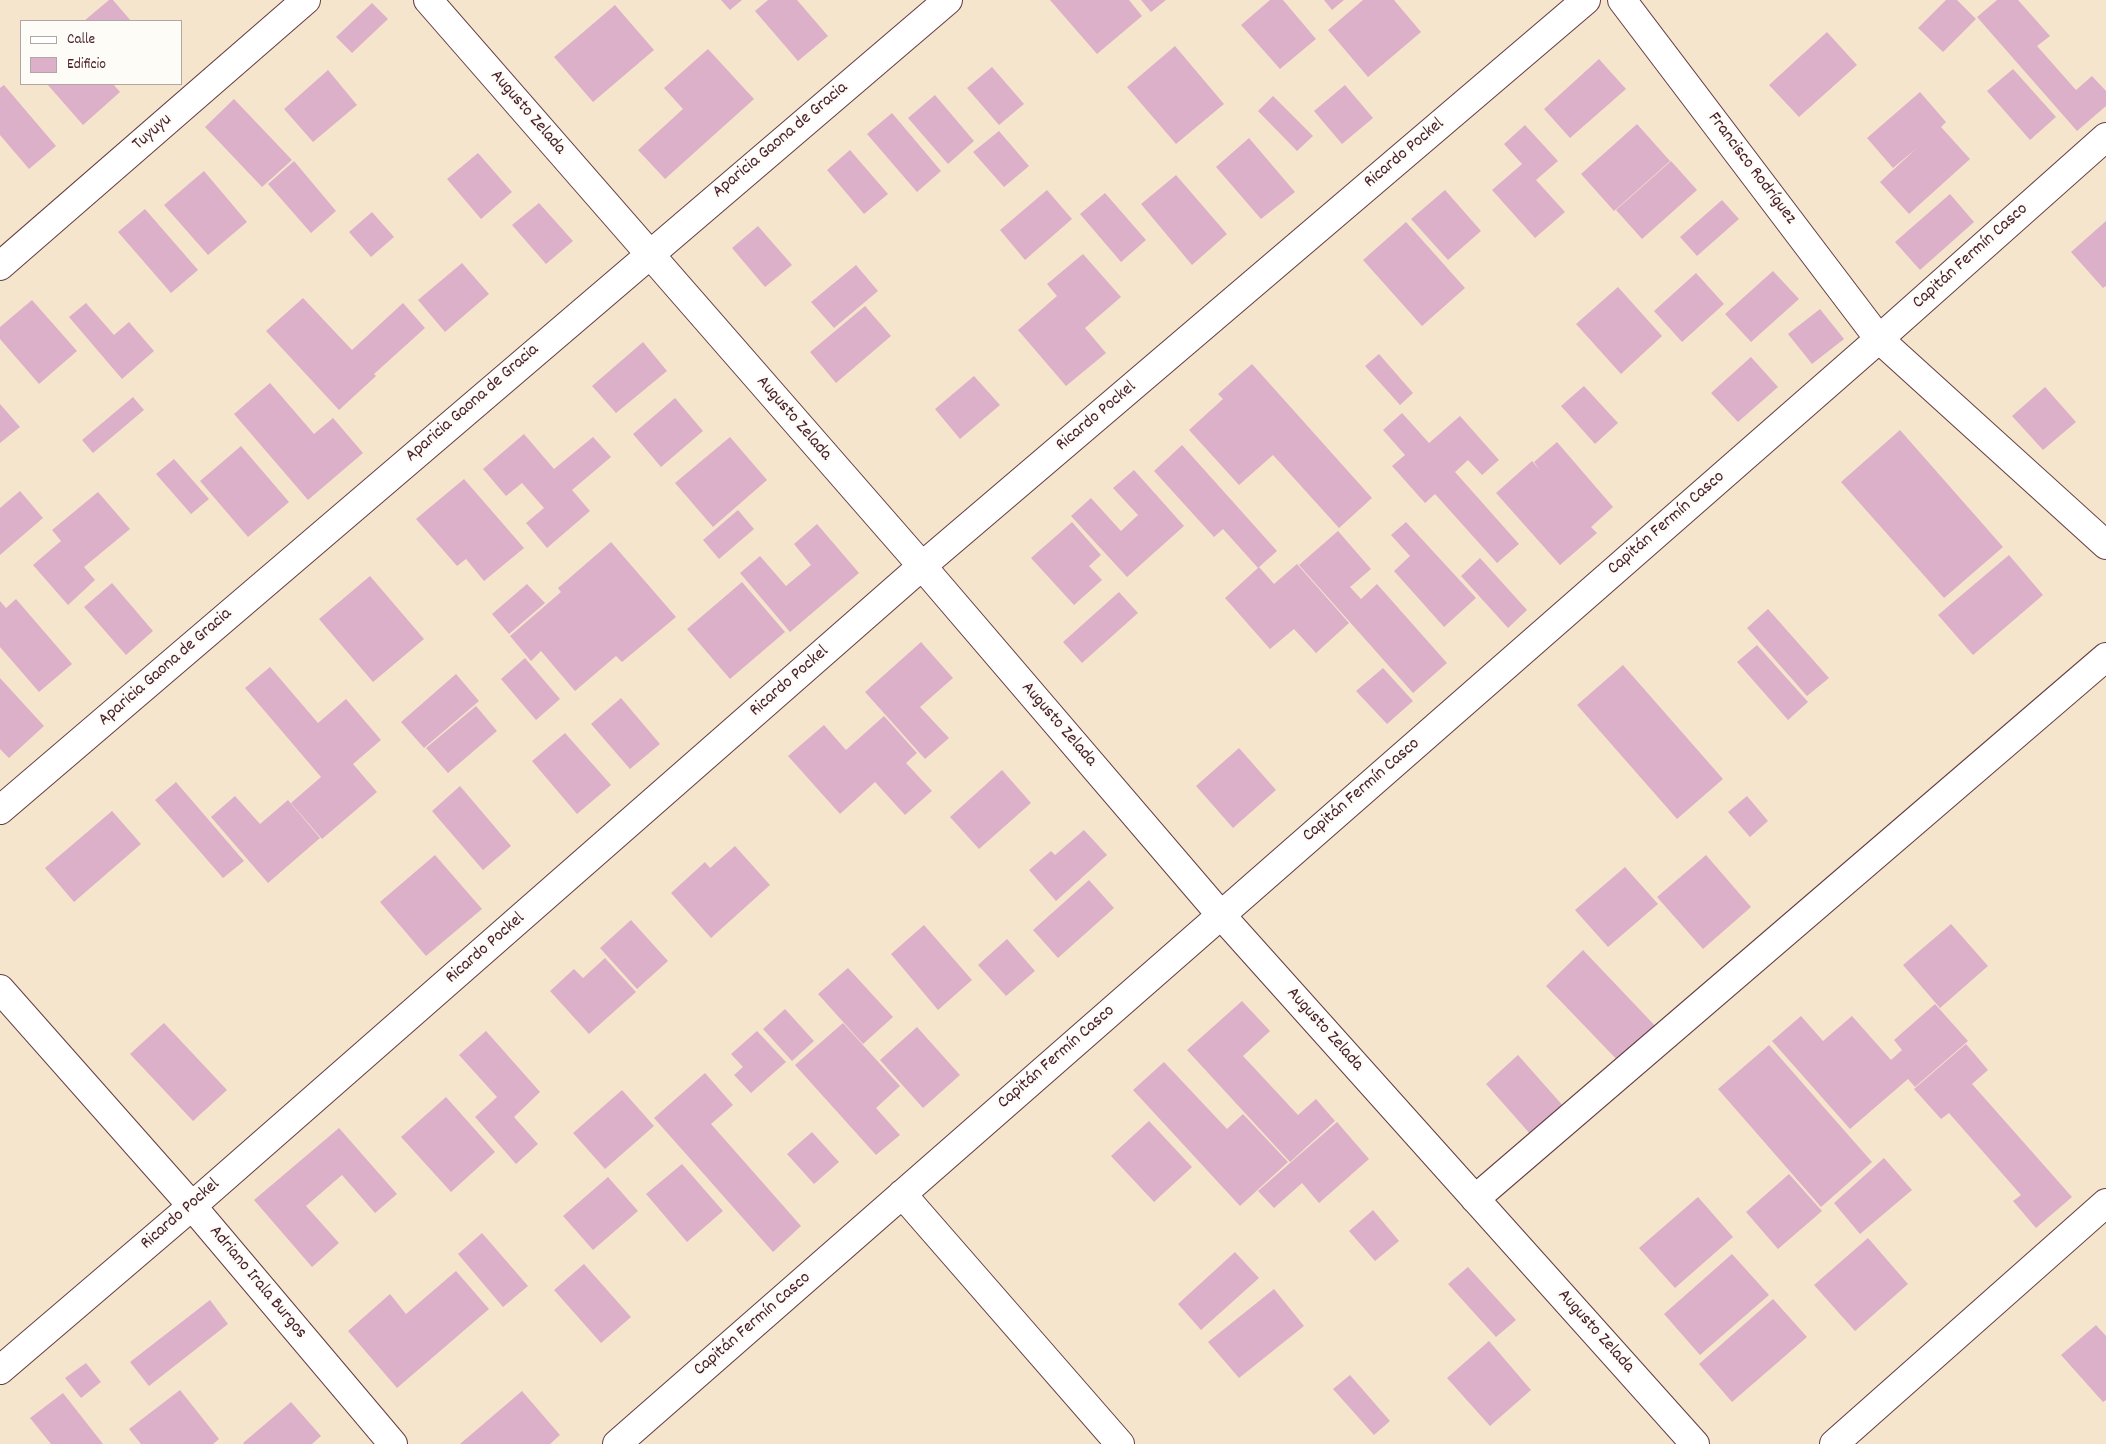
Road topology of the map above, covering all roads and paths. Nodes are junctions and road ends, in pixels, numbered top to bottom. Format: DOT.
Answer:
graph roads {
  1 [pos="306,0"];
  2 [pos="428,0"];
  3 [pos="948,0"];
  4 [pos="1586,0"];
  5 [pos="1622,0"];
  6 [pos="2106,137"];
  7 [pos="649,254"];
  8 [pos="0,266"];
  9 [pos="1879,339"];
  10 [pos="2106,545"];
  11 [pos="922,566"];
  12 [pos="2106,657"];
  13 [pos="0,810"];
  14 [pos="1220,914"];
  15 [pos="0,989"];
  16 [pos="902,1194"];
  17 [pos="1475,1199"];
  18 [pos="2106,1203"];
  19 [pos="192,1206"];
  20 [pos="0,1370"];
  21 [pos="393,1444"];
  22 [pos="617,1444"];
  23 [pos="1120,1444"];
  24 [pos="1695,1444"];
  25 [pos="1834,1444"];
  1 -- 8 [label="street, Tuyuyu"];
  2 -- 7 [label="street, Augusto Zelada"];
  3 -- 7 [label="street, Aparicia Gaona de Gracia"];
  4 -- 11 [label="street, Ricardo Pockel"];
  5 -- 9 [label="street, Francisco Rodríguez"];
  6 -- 9 [label="street, Capitán Fermín Casco"];
  7 -- 11 [label="street, Augusto Zelada"];
  7 -- 13 [label="street, Aparicia Gaona de Gracia"];
  9 -- 10 [label="street, Francisco Rodríguez"];
  9 -- 14 [label="street, Capitán Fermín Casco"];
  11 -- 14 [label="street, Augusto Zelada"];
  11 -- 19 [label="street, Ricardo Pockel"];
  12 -- 17 [label="street"];
  14 -- 16 [label="street, Capitán Fermín Casco"];
  14 -- 17 [label="street, Augusto Zelada"];
  15 -- 19 [label="street, Adriano Irala Burgos"];
  16 -- 22 [label="street, Capitán Fermín Casco"];
  16 -- 23 [label="street"];
  17 -- 24 [label="street, Augusto Zelada"];
  18 -- 25 [label="street"];
  19 -- 20 [label="street, Ricardo Pockel"];
  19 -- 21 [label="street, Adriano Irala Burgos"];
}
